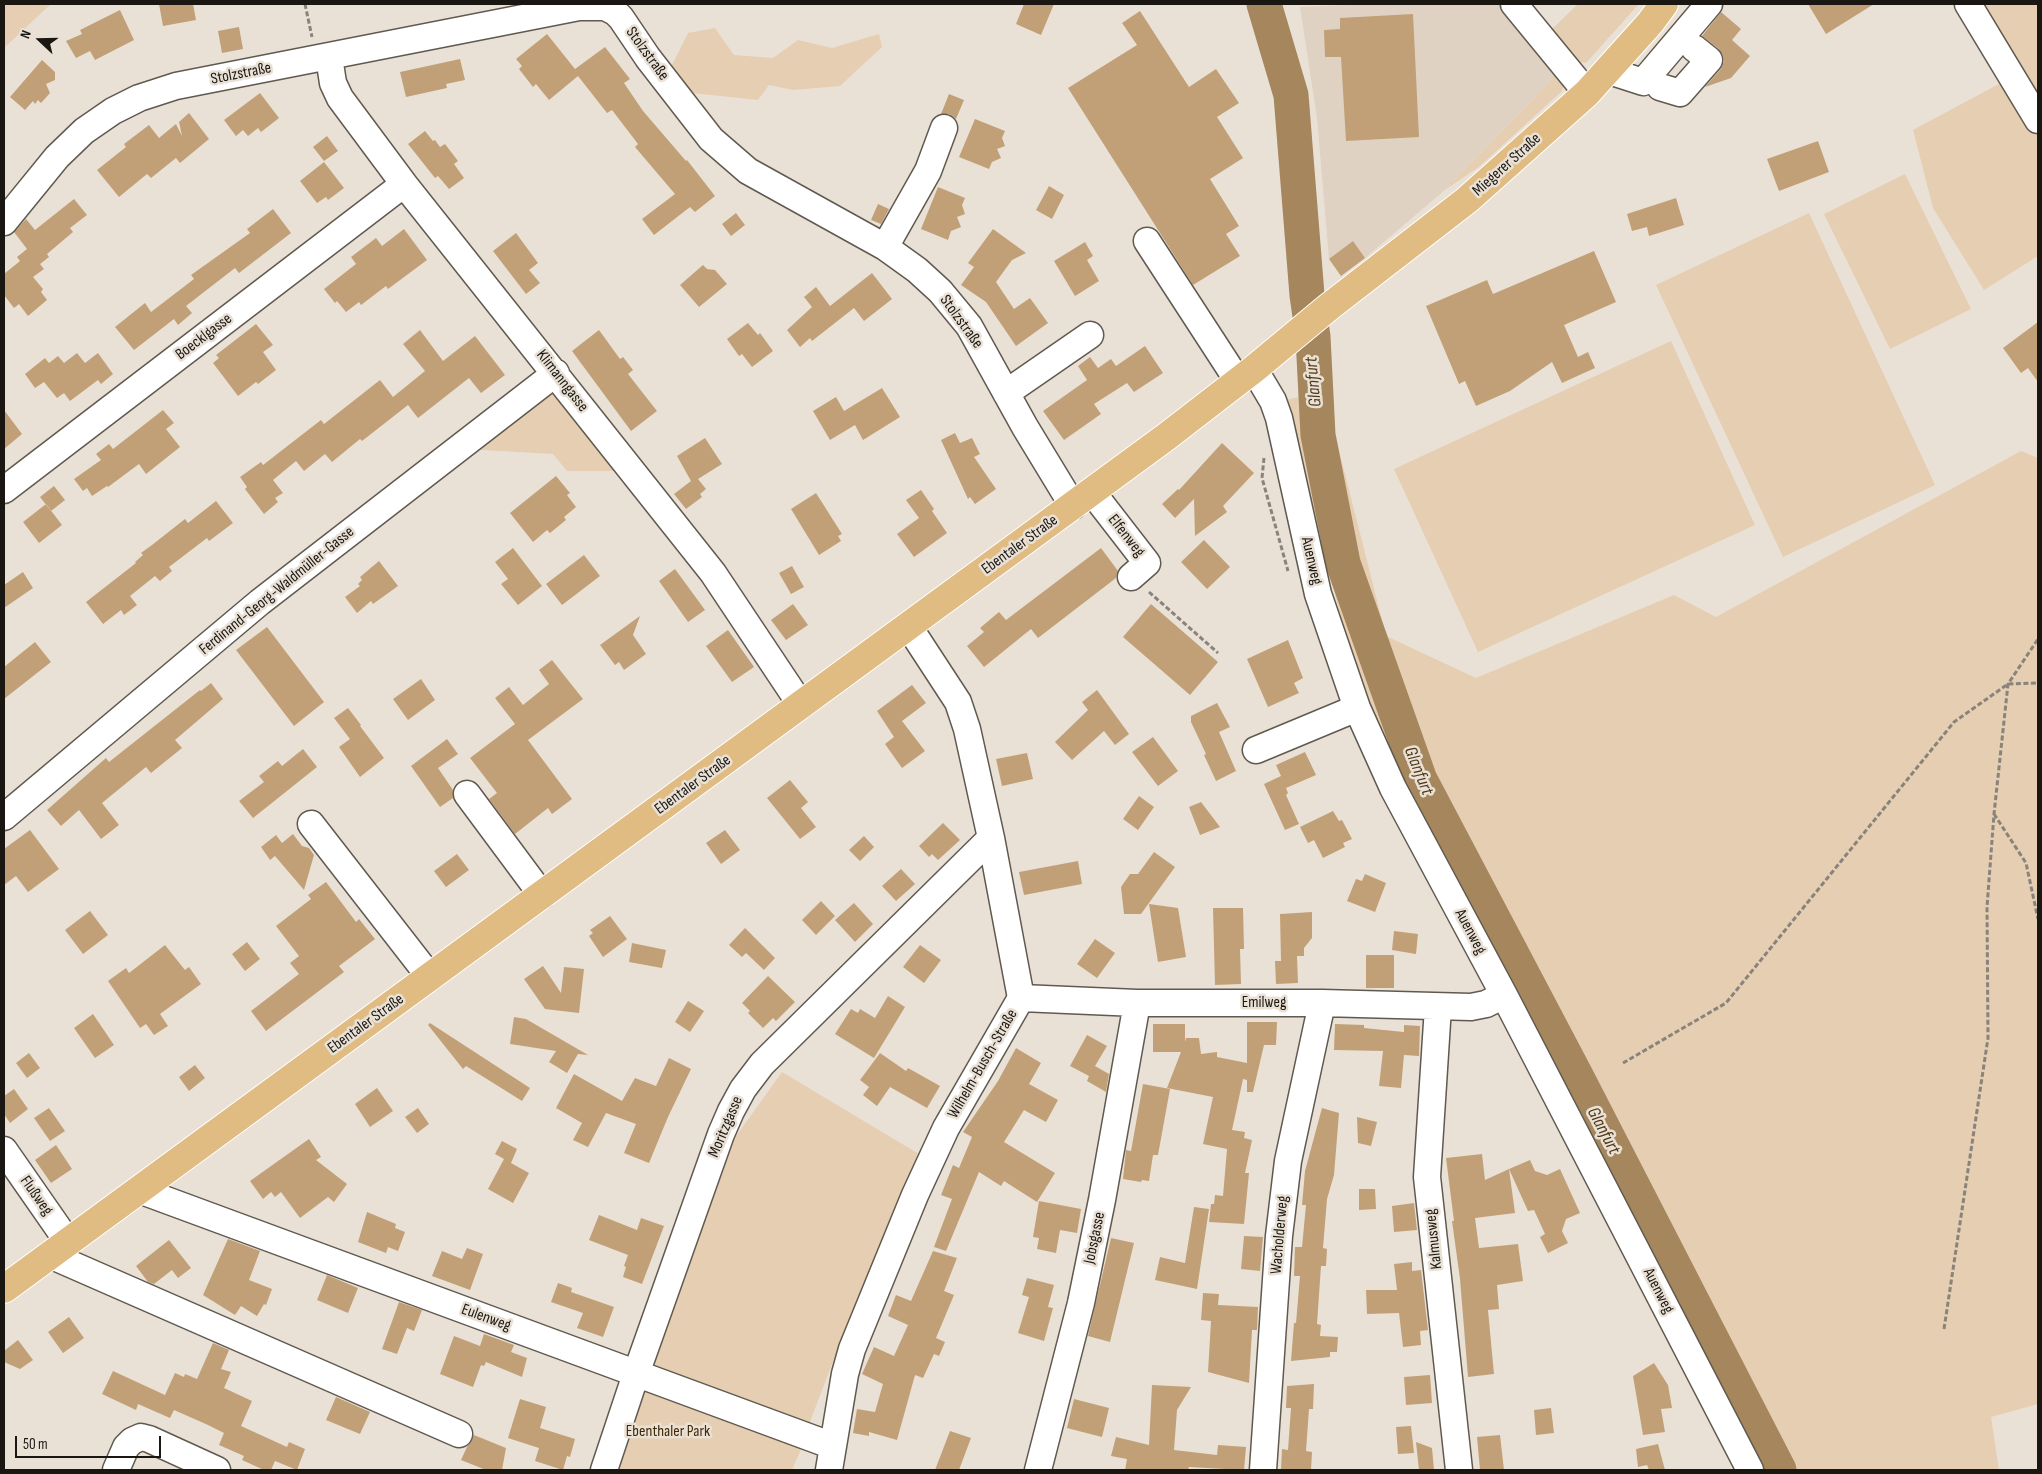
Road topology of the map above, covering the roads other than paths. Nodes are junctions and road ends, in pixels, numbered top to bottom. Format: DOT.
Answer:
graph roads {
  1 [pos="1514,4"];
  2 [pos="1664,4"];
  3 [pos="1709,4"];
  4 [pos="1968,4"];
  5 [pos="617,8"];
  6 [pos="1688,42"];
  7 [pos="323,58"];
  8 [pos="1609,71"];
  9 [pos="1651,85"];
  10 [pos="1588,93"];
  11 [pos="2038,120"];
  12 [pos="944,128"];
  13 [pos="404,184"];
  14 [pos="4,222"];
  15 [pos="1147,241"];
  16 [pos="885,247"];
  17 [pos="1330,306"];
  18 [pos="1090,335"];
  19 [pos="556,373"];
  20 [pos="1246,375"];
  21 [pos="1006,393"];
  22 [pos="4,490"];
  23 [pos="1082,499"];
  24 [pos="1131,577"];
  25 [pos="910,627"];
  26 [pos="801,705"];
  27 [pos="1357,708"];
  28 [pos="1256,750"];
  29 [pos="467,794"];
  30 [pos="4,817"];
  31 [pos="311,824"];
  32 [pos="991,838"];
  33 [pos="542,895"];
  34 [pos="430,978"];
  35 [pos="1504,995"];
  36 [pos="1021,998"];
  37 [pos="1137,1003"];
  38 [pos="1322,1003"];
  39 [pos="1438,1007"];
  40 [pos="4,1150"];
  41 [pos="139,1190"];
  42 [pos="59,1249"];
  43 [pos="4,1289"];
  44 [pos="636,1374"];
  45 [pos="459,1434"];
  46 [pos="831,1458"];
  47 [pos="116,1470"];
  48 [pos="217,1470"];
  49 [pos="604,1470"];
  50 [pos="1038,1470"];
  51 [pos="1263,1470"];
  52 [pos="1459,1470"];
  53 [pos="1750,1470"];
  1 -- 10 [label="street"];
  2 -- 8 [label="main road, Miegerer Straße"];
  3 -- 6 [label="street"];
  4 -- 11 [label="street"];
  5 -- 7 [label="street, Stolzstraße"];
  5 -- 16 [label="street, Stolzstraße"];
  6 -- 9 [label="street"];
  6 -- 9 [label="street"];
  7 -- 13 [label="street, Klimanngasse"];
  7 -- 14 [label="street, Stolzstraße"];
  8 -- 9 [label="street"];
  8 -- 10 [label="main road, Miegerer Straße"];
  10 -- 17 [label="main road, Miegerer Straße"];
  12 -- 16 [label="street"];
  13 -- 19 [label="street, Klimanngasse"];
  13 -- 22 [label="street, Boecklgasse"];
  15 -- 20 [label="street, Auenweg"];
  16 -- 21 [label="street, Stolzstraße"];
  17 -- 20 [label="main road, Ebentaler Straße"];
  18 -- 21 [label="street"];
  19 -- 26 [label="street, Klimanngasse"];
  19 -- 30 [label="street, Ferdinand-Georg-Waldmüller-Gasse"];
  20 -- 23 [label="main road, Ebentaler Straße"];
  20 -- 27 [label="street, Auenweg"];
  21 -- 23 [label="street, Stolzstraße"];
  23 -- 24 [label="street, Elfenweg"];
  23 -- 25 [label="main road, Ebentaler Straße"];
  25 -- 26 [label="main road, Ebentaler Straße"];
  25 -- 32 [label="street, Wilhelm-Busch-Straße"];
  26 -- 33 [label="main road, Ebentaler Straße"];
  27 -- 28 [label="street"];
  27 -- 35 [label="street, Auenweg"];
  29 -- 33 [label="street"];
  31 -- 34 [label="street"];
  32 -- 36 [label="street, Wilhelm-Busch-Straße"];
  32 -- 44 [label="street, Moritzgasse"];
  33 -- 34 [label="main road, Ebentaler Straße"];
  34 -- 41 [label="main road, Ebentaler Straße"];
  35 -- 39 [label="street, Emilweg"];
  35 -- 53 [label="street, Auenweg"];
  36 -- 37 [label="street, Emilweg"];
  36 -- 46 [label="street, Wilhelm-Busch-Straße"];
  37 -- 38 [label="street, Emilweg"];
  37 -- 50 [label="street, Jobsgasse"];
  38 -- 39 [label="street, Emilweg"];
  38 -- 51 [label="street, Wacholderweg"];
  39 -- 52 [label="street, Kalmusweg"];
  40 -- 42 [label="street, Flußweg"];
  41 -- 42 [label="main road, Ebentaler Straße"];
  41 -- 44 [label="street, Eulenweg"];
  42 -- 43 [label="main road, Ebentaler Straße"];
  42 -- 45 [label="street"];
  44 -- 46 [label="street, Eulenweg"];
  44 -- 49 [label="street, Moritzgasse"];
  47 -- 48 [label="street"];
}
